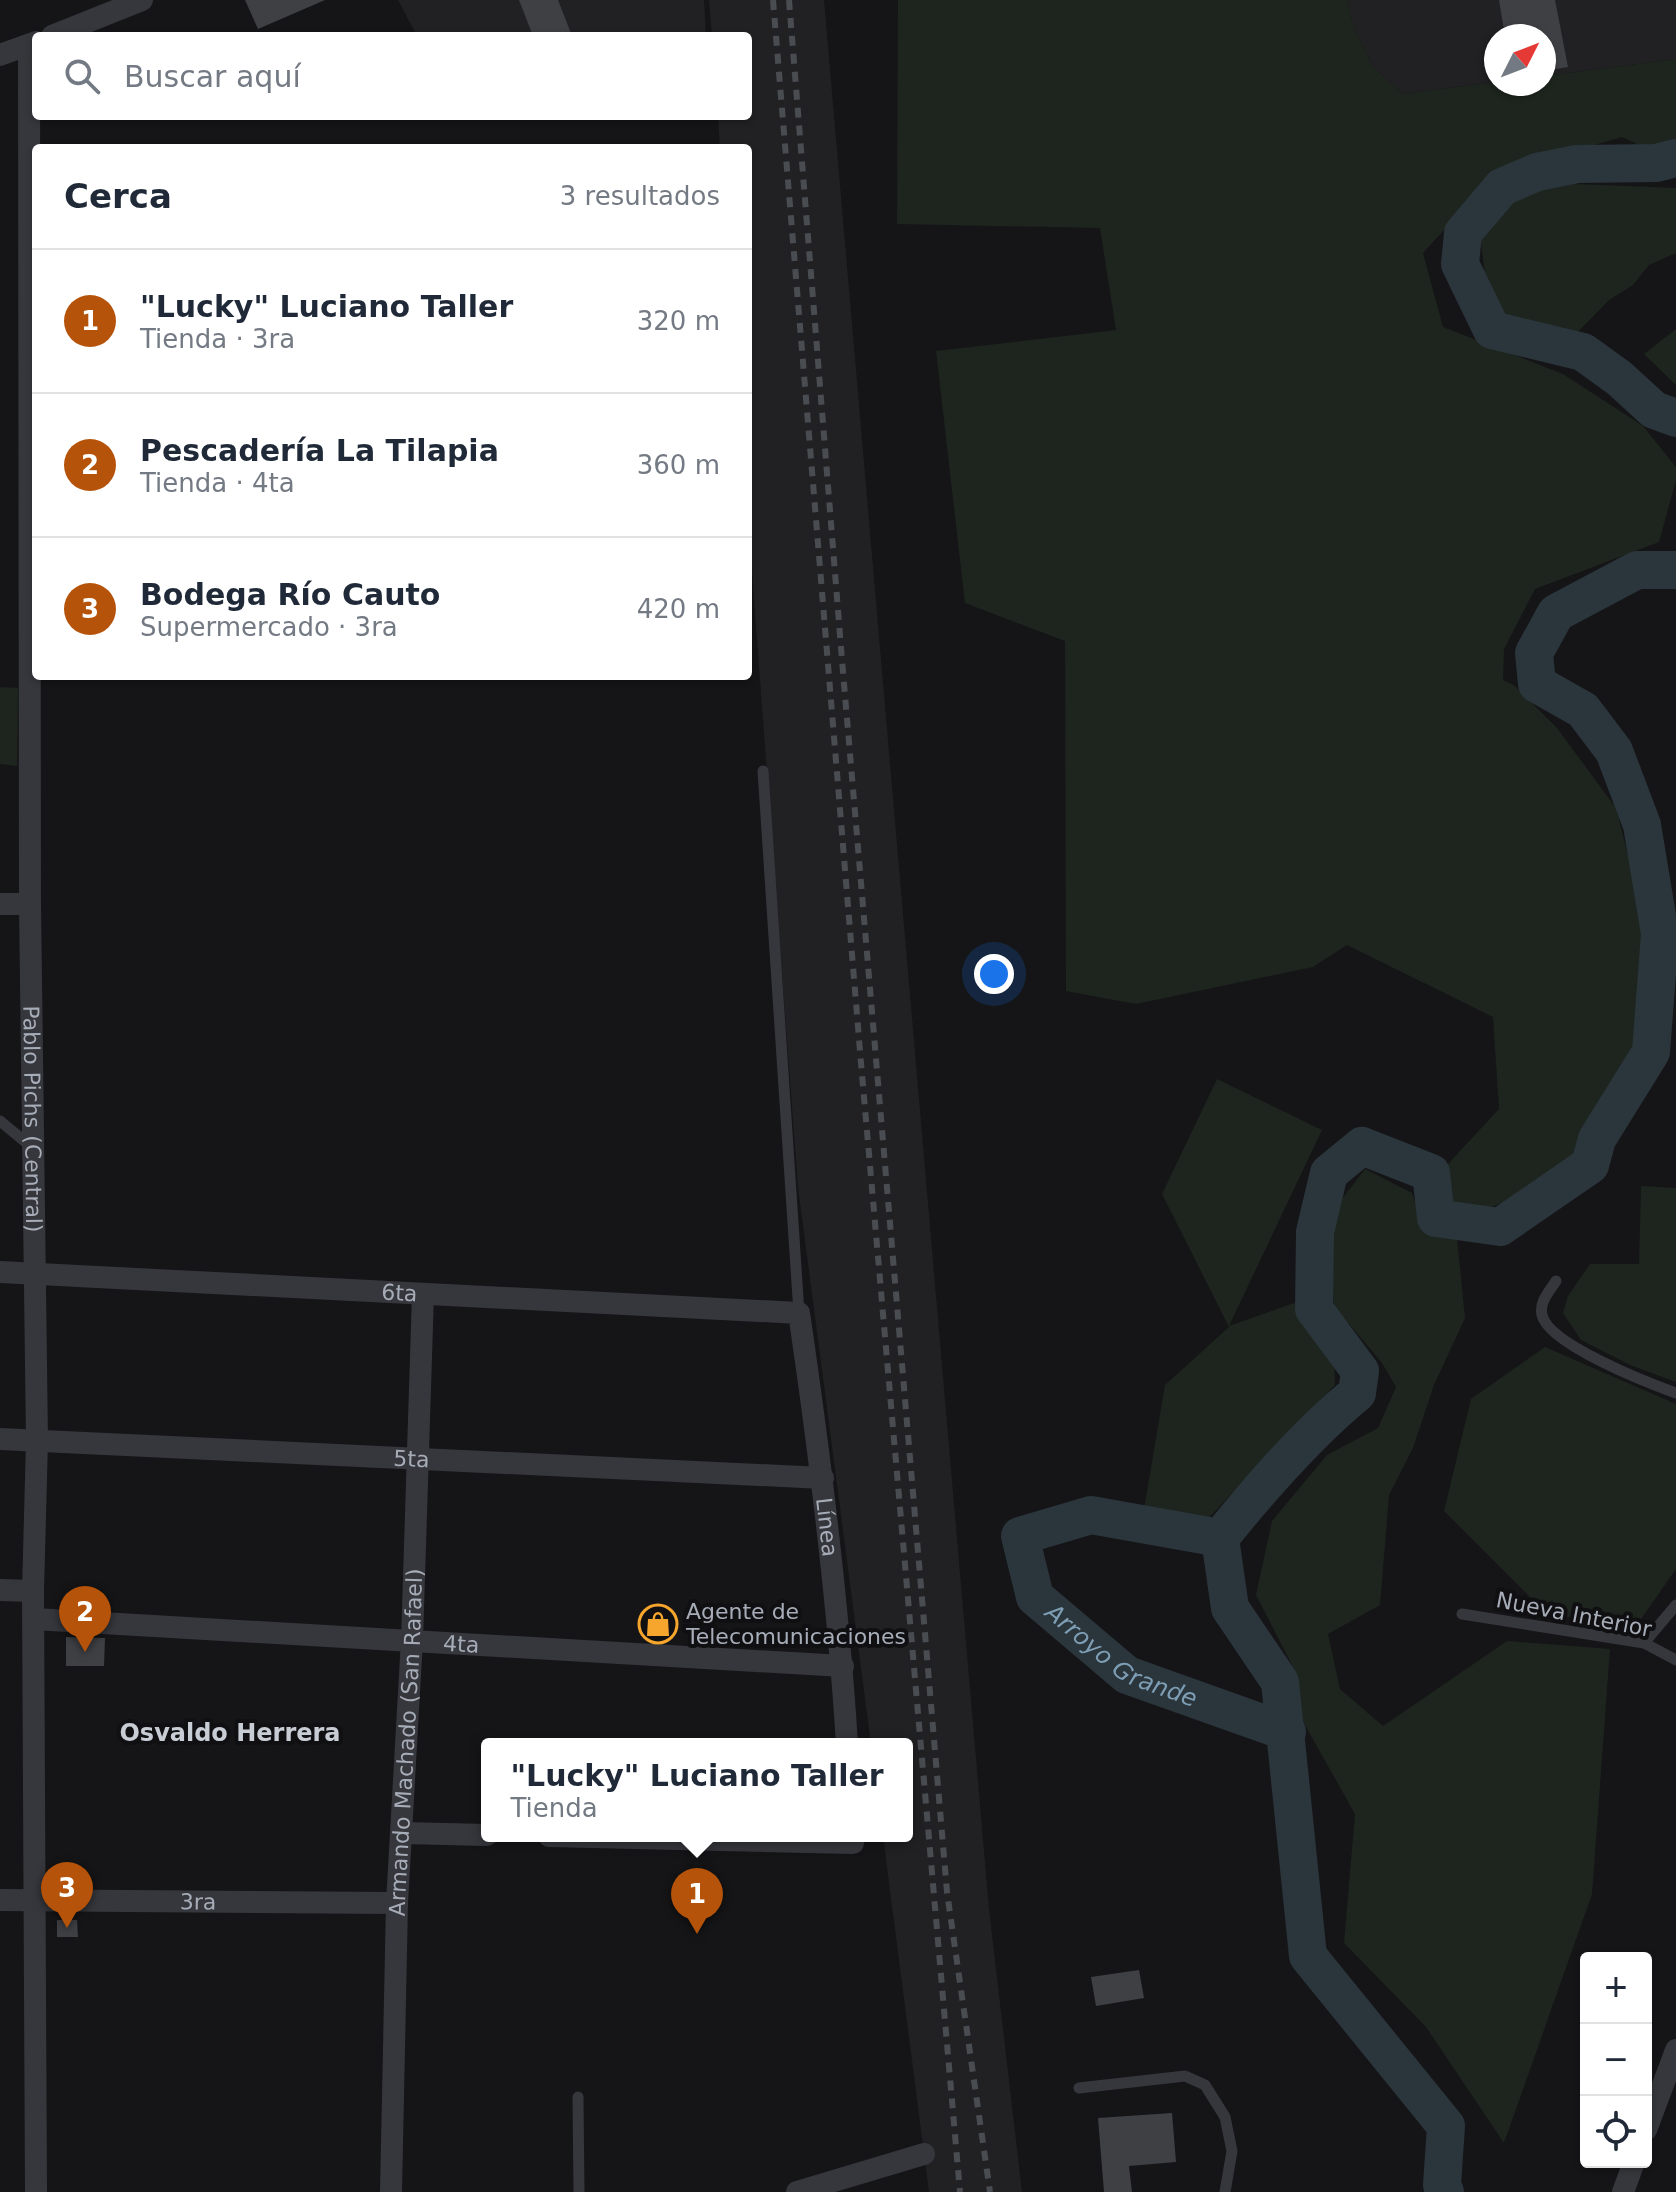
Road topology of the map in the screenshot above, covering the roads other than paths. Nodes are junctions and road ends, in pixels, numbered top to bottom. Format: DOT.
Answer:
graph roads {
  1 [pos="142,0"];
  2 [pos="62,32"];
  3 [pos="32,44"];
  4 [pos="0,55"];
  5 [pos="763,771"];
  6 [pos="0,904"];
  7 [pos="30,904"];
  8 [pos="0,1121"];
  9 [pos="34,1149"];
  10 [pos="0,1272"];
  11 [pos="33,1273"];
  12 [pos="1556,1281"];
  13 [pos="423,1294"];
  14 [pos="799,1313"];
  15 [pos="1676,1393"];
  16 [pos="0,1439"];
  17 [pos="37,1441"];
  18 [pos="416,1459"];
  19 [pos="823,1478"];
  20 [pos="0,1590"];
  21 [pos="33,1591"];
  22 [pos="1676,1605"];
  23 [pos="1462,1614"];
  24 [pos="34,1619"];
  25 [pos="412,1640"];
  26 [pos="1644,1643"];
  27 [pos="1676,1660"];
  28 [pos="843,1666"];
  29 [pos="847,1738"];
  30 [pos="403,1833"];
  31 [pos="481,1835"];
  32 [pos="0,1900"];
  33 [pos="36,1900"];
  34 [pos="397,1903"];
  35 [pos="1676,2050"];
  36 [pos="1079,2088"];
  37 [pos="578,2097"];
  38 [pos="1652,2114"];
  39 [pos="924,2154"];
  40 [pos="1632,2168"];
  41 [pos="36,2192"];
  42 [pos="391,2192"];
  43 [pos="579,2192"];
  44 [pos="797,2192"];
  45 [pos="1225,2192"];
  46 [pos="1623,2192"];
  1 -- 2 [label="street"];
  3 -- 4 [label="street"];
  3 -- 7 [label="street, Pablo Pichs (Central)"];
  5 -- 14 [label="lane"];
  6 -- 7 [label="street"];
  7 -- 9 [label="street, Pablo Pichs (Central)"];
  8 -- 9 [label="lane"];
  9 -- 11 [label="street, Pablo Pichs (Central)"];
  10 -- 11 [label="street, 6ta"];
  11 -- 13 [label="street, 6ta"];
  11 -- 17 [label="street, Pablo Pichs (Central)"];
  12 -- 15 [label="lane"];
  13 -- 14 [label="street, 6ta"];
  13 -- 18 [label="street, Armando Machado (San Rafael)"];
  14 -- 19 [label="street, Línea"];
  16 -- 17 [label="street, 5ta"];
  17 -- 18 [label="street, 5ta"];
  17 -- 21 [label="street, Pablo Pichs (Central)"];
  18 -- 19 [label="street, 5ta"];
  18 -- 25 [label="street, Armando Machado (San Rafael)"];
  19 -- 28 [label="street, Línea"];
  20 -- 21 [label="street"];
  21 -- 24 [label="street, Pablo Pichs (Central)"];
  22 -- 26 [label="lane"];
  23 -- 26 [label="lane, Nueva Interior"];
  24 -- 25 [label="street, 4ta"];
  24 -- 33 [label="street, Pablo Pichs (Central)"];
  25 -- 28 [label="street, 4ta"];
  25 -- 30 [label="street, Armando Machado (San Rafael)"];
  26 -- 27 [label="lane, Nueva Interior"];
  28 -- 29 [label="street, Línea"];
  30 -- 31 [label="street"];
  30 -- 34 [label="street, Armando Machado (San Rafael)"];
  32 -- 33 [label="street, 3ra"];
  33 -- 34 [label="street, 3ra"];
  33 -- 41 [label="street, Pablo Pichs (Central)"];
  34 -- 42 [label="street, Armando Machado (San Rafael)"];
  35 -- 38 [label="street"];
  36 -- 45 [label="lane"];
  37 -- 43 [label="lane"];
  39 -- 44 [label="street"];
  40 -- 46 [label="street"];
}
